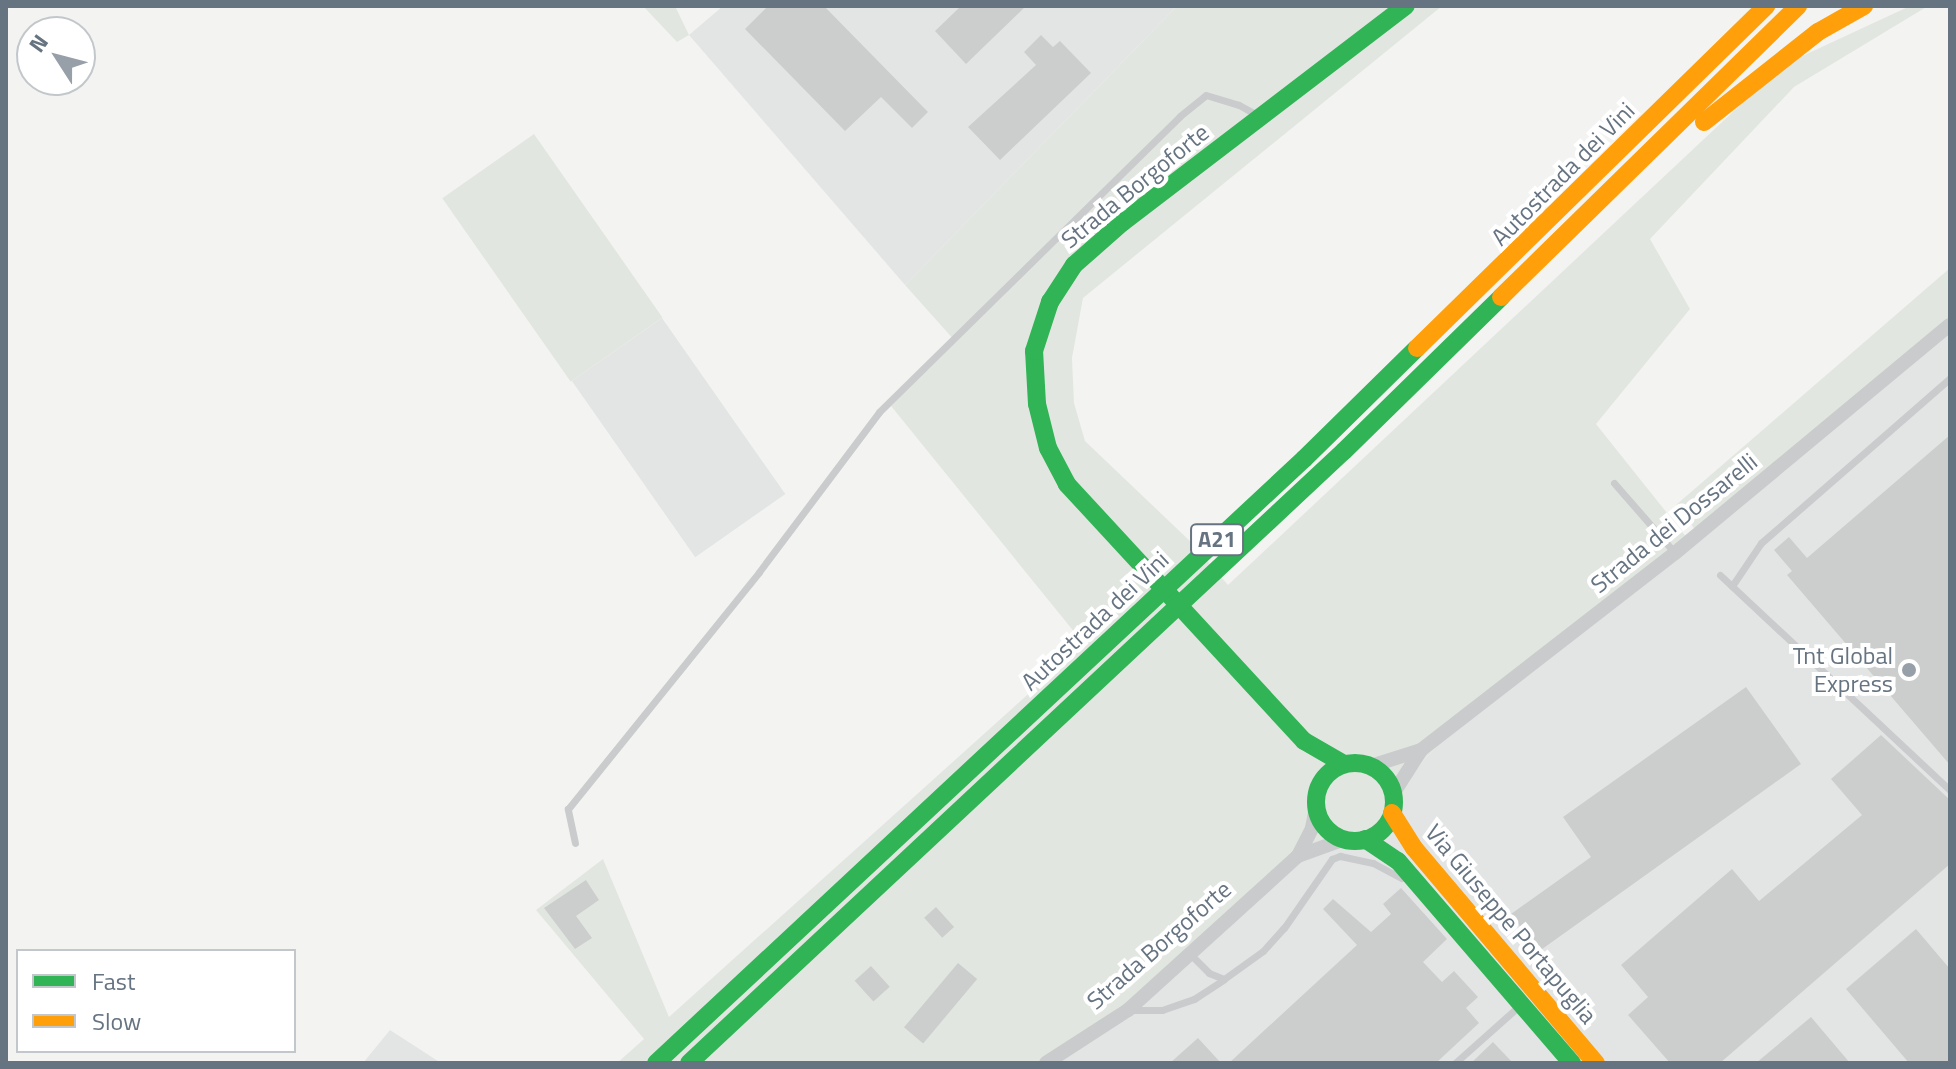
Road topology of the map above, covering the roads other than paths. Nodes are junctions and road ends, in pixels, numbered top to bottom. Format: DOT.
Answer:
graph roads {
  1 [pos="1406,6"];
  2 [pos="1766,6"];
  3 [pos="1798,6"];
  4 [pos="1864,6"];
  5 [pos="1259,116"];
  6 [pos="1481,320"];
  7 [pos="1950,325"];
  8 [pos="1950,378"];
  9 [pos="1614,483"];
  10 [pos="1675,553"];
  11 [pos="1720,575"];
  12 [pos="1732,586"];
  13 [pos="1304,741"];
  14 [pos="1421,750"];
  15 [pos="1344,764"];
  16 [pos="1371,766"];
  17 [pos="1320,784"];
  18 [pos="1950,790"];
  19 [pos="1393,804"];
  20 [pos="1316,808"];
  21 [pos="1345,839"];
  22 [pos="1365,839"];
  23 [pos="575,843"];
  24 [pos="1298,856"];
  25 [pos="1425,891"];
  26 [pos="1190,954"];
  27 [pos="1224,979"];
  28 [pos="1529,997"];
  29 [pos="1128,1010"];
  30 [pos="656,1063"];
  31 [pos="689,1063"];
  32 [pos="1046,1063"];
  33 [pos="1455,1063"];
  34 [pos="1572,1063"];
  35 [pos="1596,1063"];
  1 -- 5 [label="main road, Strada Borgoforte"];
  2 -- 30 [label="main road, Autostrada dei Vini / A21"];
  3 -- 6 [label="main road, Autostrada dei Vini / A21"];
  4 -- 6 [label="main road"];
  5 -- 13 [label="main road, Strada Borgoforte"];
  5 -- 23 [label="lane"];
  6 -- 31 [label="main road, Autostrada dei Vini / A21"];
  7 -- 10 [label="street, Strada dei Dossarelli"];
  8 -- 12 [label="lane"];
  9 -- 10 [label="lane"];
  10 -- 14 [label="street, Strada dei Dossarelli"];
  11 -- 12 [label="lane"];
  12 -- 18 [label="lane"];
  13 -- 15 [label="main road"];
  13 -- 17 [label="main road"];
  14 -- 16 [label="street, Strada dei Dossarelli"];
  14 -- 19 [label="street, Strada dei Dossarelli"];
  15 -- 16 [label="main road"];
  15 -- 17 [label="main road"];
  16 -- 19 [label="main road"];
  17 -- 20 [label="main road"];
  19 -- 22 [label="main road"];
  19 -- 28 [label="main road, Via Giuseppe Portapuglia"];
  20 -- 21 [label="main road"];
  20 -- 24 [label="street, Strada Borgoforte"];
  21 -- 22 [label="main road"];
  21 -- 24 [label="street, Strada Borgoforte"];
  22 -- 25 [label="main road, Via Giuseppe Portapuglia"];
  24 -- 26 [label="street, Strada Borgoforte"];
  25 -- 27 [label="lane"];
  25 -- 28 [label="main road, Via Giuseppe Portapuglia"];
  26 -- 27 [label="lane"];
  26 -- 29 [label="street, Strada Borgoforte"];
  27 -- 29 [label="lane"];
  28 -- 33 [label="lane"];
  28 -- 34 [label="main road, Via Giuseppe Portapuglia"];
  28 -- 35 [label="main road, Via Giuseppe Portapuglia"];
  29 -- 32 [label="street, Strada Borgoforte"];
}
